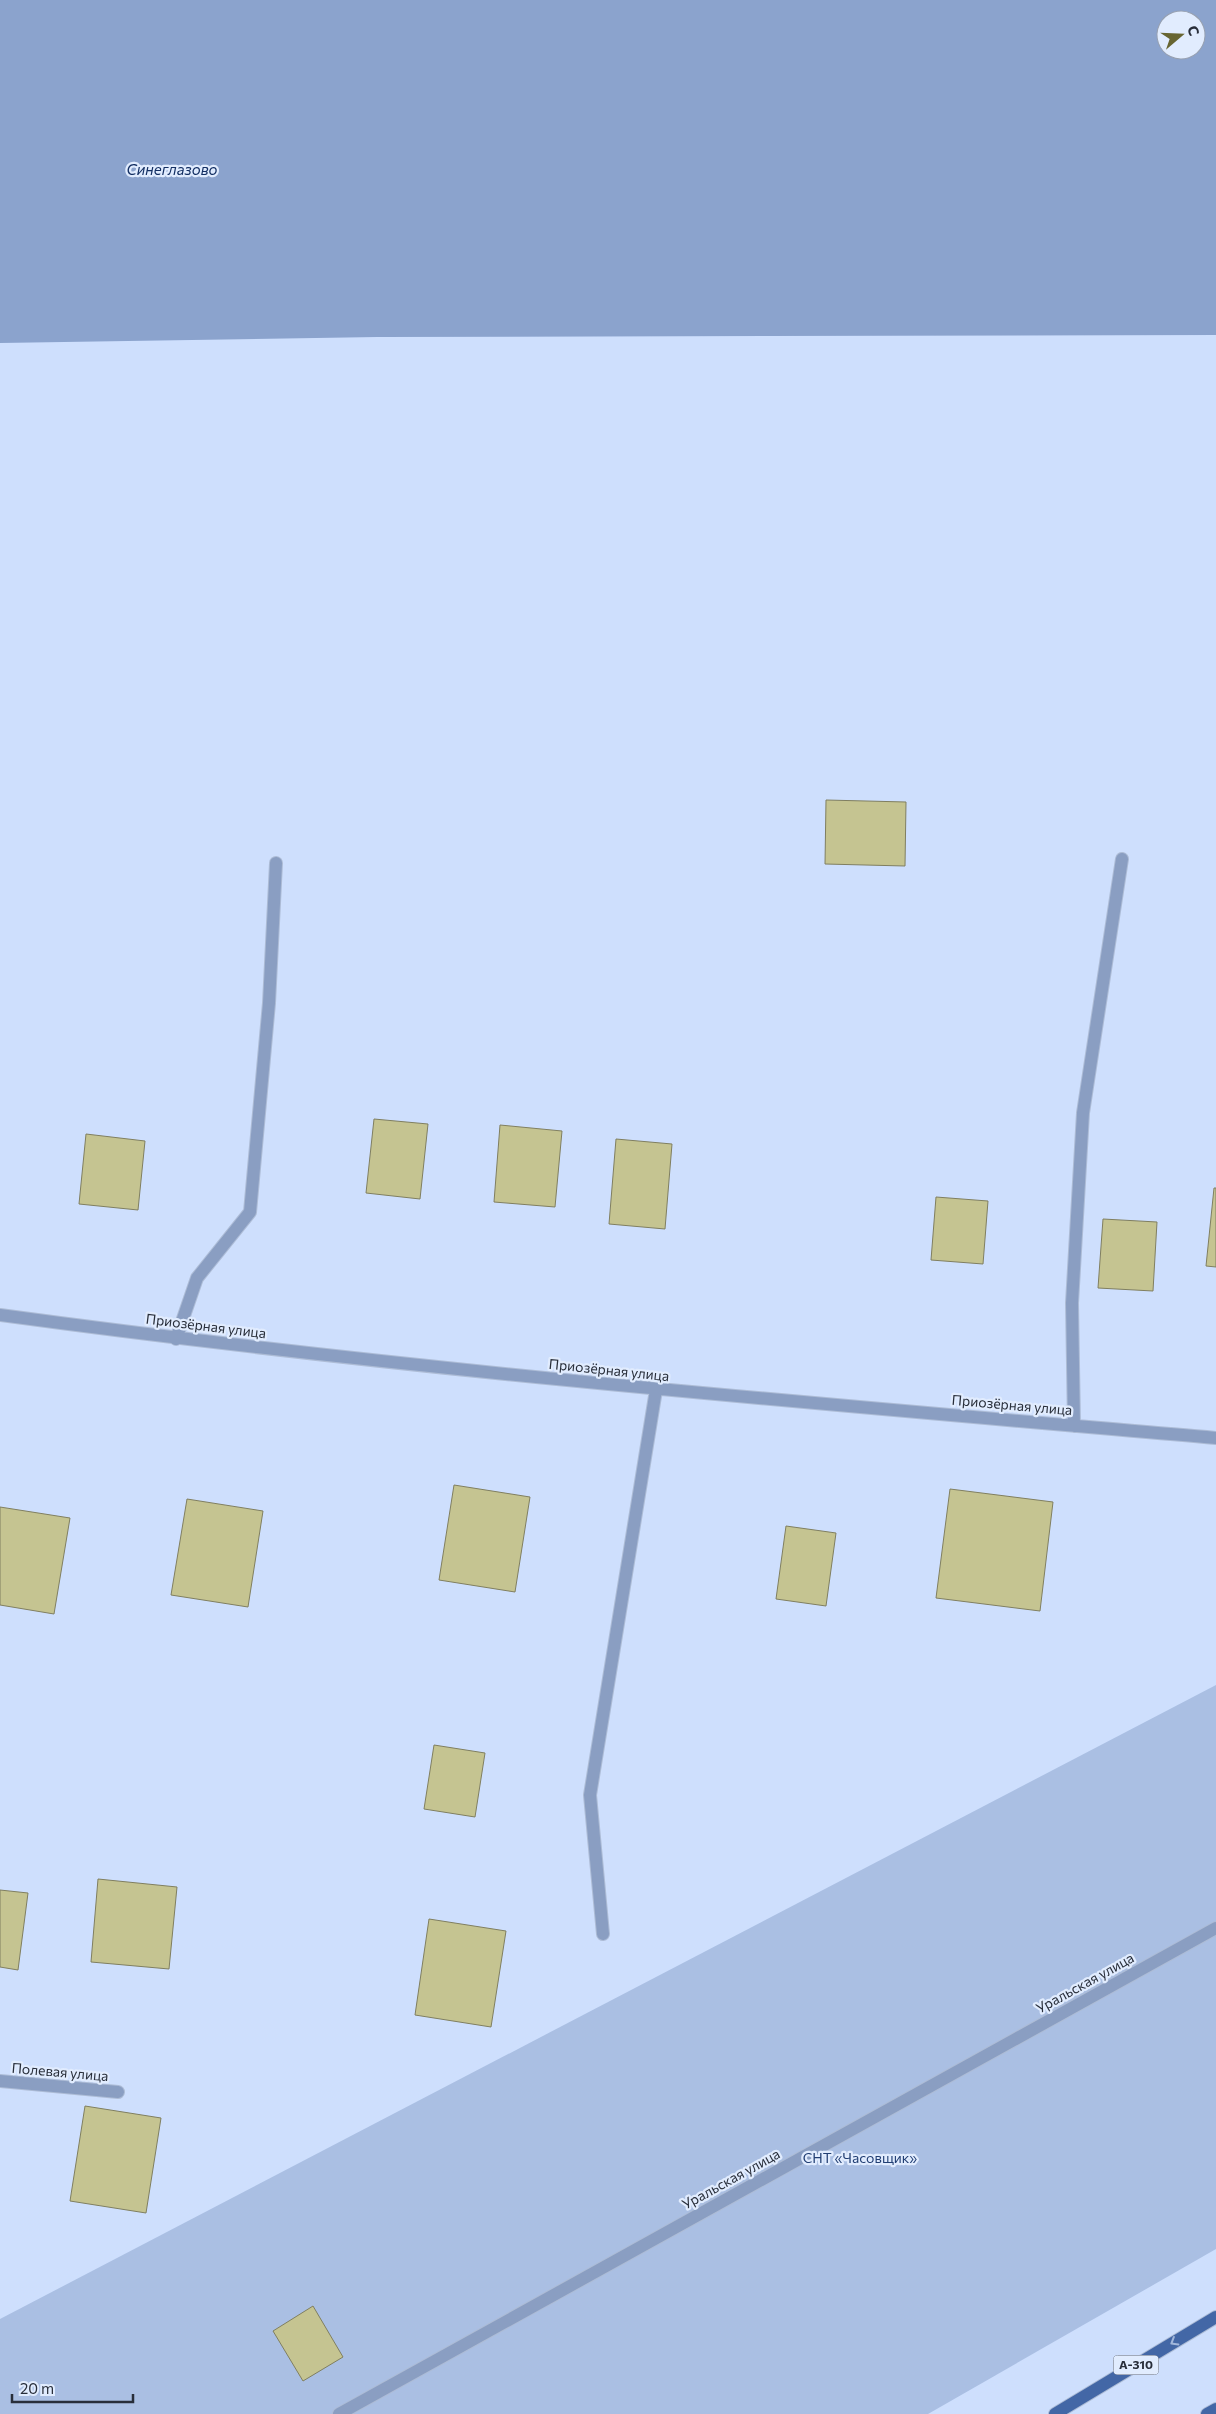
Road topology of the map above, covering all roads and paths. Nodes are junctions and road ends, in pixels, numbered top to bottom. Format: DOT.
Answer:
graph roads {
  1 [pos="1122,859"];
  2 [pos="276,863"];
  3 [pos="0,1315"];
  4 [pos="176,1339"];
  5 [pos="656,1390"];
  6 [pos="1074,1426"];
  7 [pos="1216,1438"];
  8 [pos="1216,1928"];
  9 [pos="603,1934"];
  10 [pos="0,2082"];
  11 [pos="118,2092"];
  12 [pos="1216,2317"];
  13 [pos="1216,2409"];
  14 [pos="339,2414"];
  15 [pos="1055,2414"];
  16 [pos="1207,2414"];
  1 -- 6 [label="street"];
  2 -- 4 [label="street"];
  3 -- 4 [label="street, Приозёрная улица"];
  4 -- 5 [label="street, Приозёрная улица"];
  5 -- 6 [label="street, Приозёрная улица"];
  5 -- 9 [label="street"];
  6 -- 7 [label="street, Приозёрная улица"];
  8 -- 14 [label="street, Уральская улица"];
  10 -- 11 [label="street, Полевая улица"];
  12 -- 15 [label="main road, А-310, one-way"];
  13 -- 16 [label="main road"];
}
